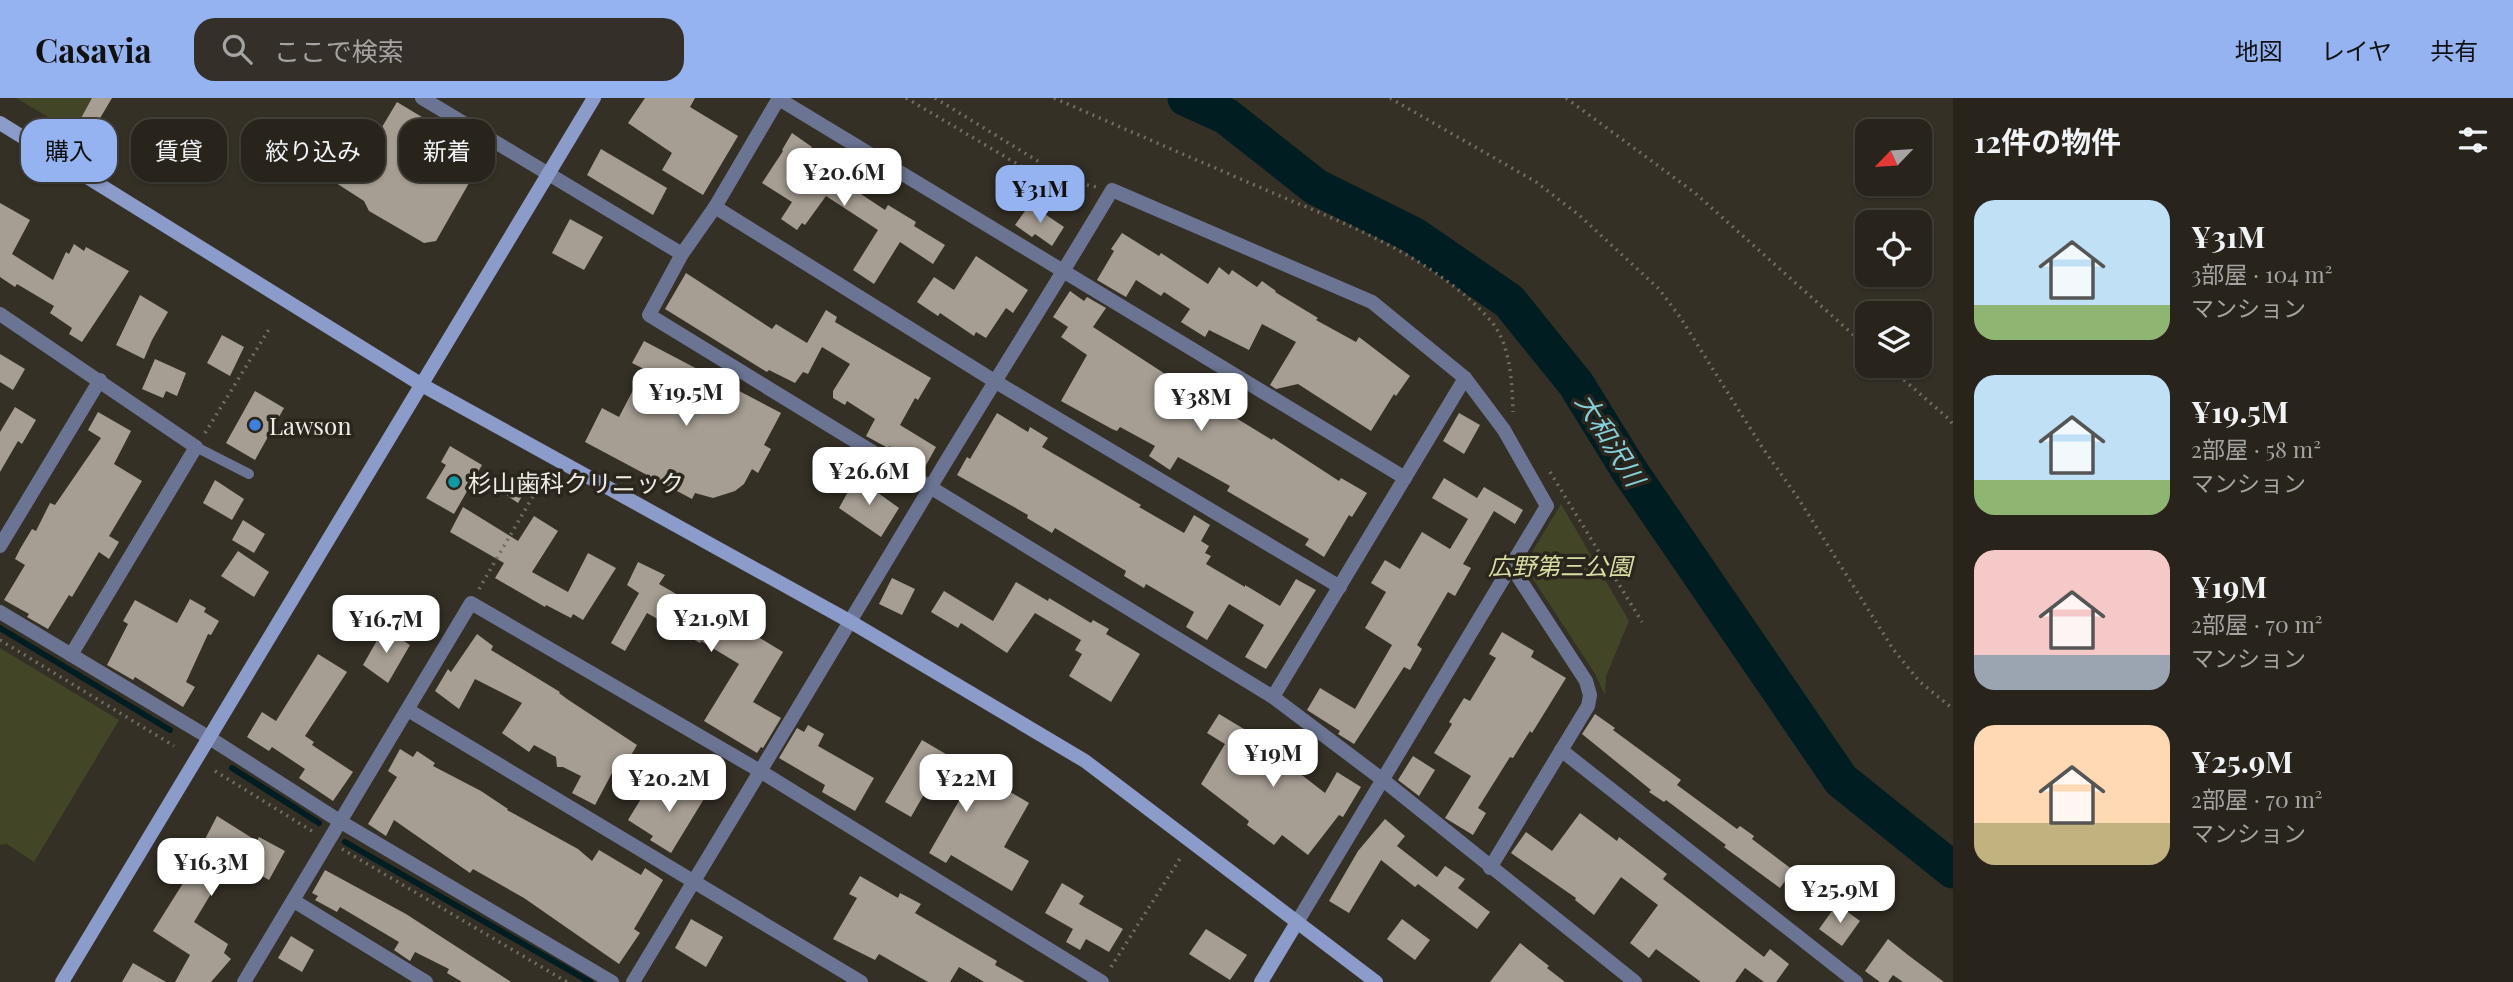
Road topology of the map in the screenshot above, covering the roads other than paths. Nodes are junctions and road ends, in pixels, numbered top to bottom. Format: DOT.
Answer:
graph roads {
  1 [pos="422,98"];
  2 [pos="594,98"];
  3 [pos="779,98"];
  4 [pos="0,123"];
  5 [pos="547,174"];
  6 [pos="715,207"];
  7 [pos="682,254"];
  8 [pos="1063,273"];
  9 [pos="0,314"];
  10 [pos="1465,378"];
  11 [pos="100,380"];
  12 [pos="996,382"];
  13 [pos="422,385"];
  14 [pos="196,447"];
  15 [pos="249,474"];
  16 [pos="1405,478"];
  17 [pos="930,487"];
  18 [pos="0,546"];
  19 [pos="1511,566"];
  20 [pos="1340,587"];
  21 [pos="0,612"];
  22 [pos="851,622"];
  23 [pos="71,655"];
  24 [pos="1273,696"];
  25 [pos="408,710"];
  26 [pos="208,737"];
  27 [pos="1561,750"];
  28 [pos="760,771"];
  29 [pos="1383,780"];
  30 [pos="341,822"];
  31 [pos="1490,868"];
  32 [pos="694,882"];
  33 [pos="294,901"];
  34 [pos="1296,924"];
  35 [pos="62,982"];
  36 [pos="244,982"];
  37 [pos="426,982"];
  38 [pos="612,982"];
  39 [pos="633,982"];
  40 [pos="861,982"];
  41 [pos="1102,982"];
  42 [pos="1261,982"];
  43 [pos="1376,982"];
  44 [pos="1635,982"];
  45 [pos="1856,982"];
  1 -- 5 [label="street"];
  2 -- 5 [label="street"];
  3 -- 6 [label="street"];
  3 -- 8 [label="street"];
  4 -- 13 [label="street"];
  5 -- 7 [label="street"];
  5 -- 13 [label="street"];
  6 -- 7 [label="street"];
  6 -- 12 [label="street"];
  7 -- 17 [label="street"];
  8 -- 10 [label="street"];
  8 -- 12 [label="street"];
  8 -- 16 [label="street"];
  9 -- 11 [label="street"];
  10 -- 16 [label="street"];
  10 -- 19 [label="street"];
  11 -- 14 [label="street"];
  11 -- 18 [label="street"];
  12 -- 17 [label="street"];
  12 -- 20 [label="street"];
  13 -- 22 [label="street"];
  13 -- 26 [label="street"];
  14 -- 15 [label="lane"];
  14 -- 23 [label="street"];
  16 -- 20 [label="street"];
  17 -- 22 [label="street"];
  17 -- 24 [label="street"];
  19 -- 27 [label="street"];
  19 -- 29 [label="street"];
  20 -- 24 [label="street"];
  21 -- 23 [label="street"];
  22 -- 28 [label="street"];
  22 -- 34 [label="street"];
  23 -- 26 [label="street"];
  24 -- 29 [label="street"];
  25 -- 28 [label="street"];
  25 -- 30 [label="street"];
  25 -- 32 [label="street"];
  26 -- 30 [label="street"];
  26 -- 35 [label="street"];
  27 -- 31 [label="street"];
  27 -- 45 [label="street"];
  28 -- 32 [label="street"];
  28 -- 41 [label="street"];
  29 -- 31 [label="street"];
  29 -- 34 [label="street"];
  30 -- 33 [label="street"];
  30 -- 38 [label="street"];
  31 -- 44 [label="street"];
  32 -- 39 [label="street"];
  32 -- 40 [label="street"];
  33 -- 36 [label="street"];
  33 -- 37 [label="street"];
  34 -- 42 [label="street"];
  34 -- 43 [label="street"];
}
